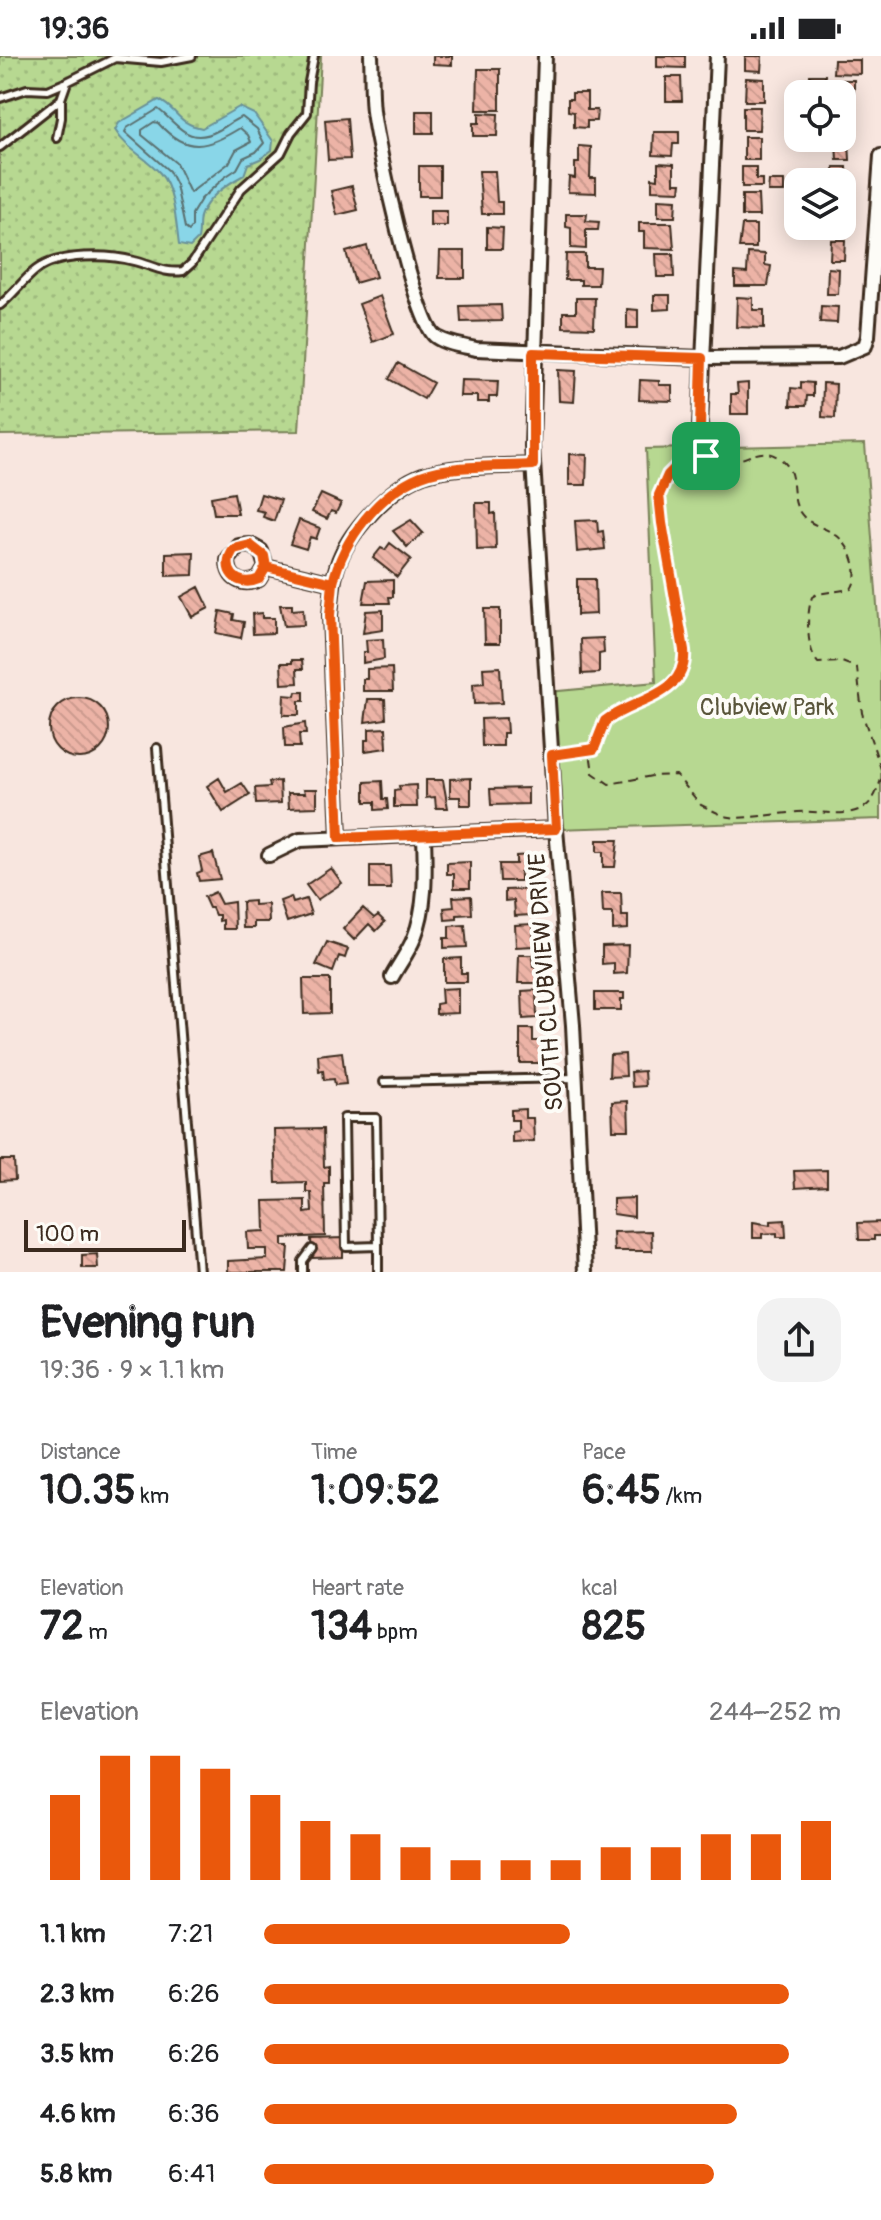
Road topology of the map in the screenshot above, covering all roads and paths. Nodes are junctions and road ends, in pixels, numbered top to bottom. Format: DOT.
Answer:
graph roads {
  1 [pos="192,56"];
  2 [pos="314,56"];
  3 [pos="371,56"];
  4 [pos="545,56"];
  5 [pos="717,56"];
  6 [pos="67,82"];
  7 [pos="0,98"];
  8 [pos="61,99"];
  9 [pos="57,138"];
  10 [pos="0,147"];
  11 [pos="881,156"];
  12 [pos="876,278"];
  13 [pos="0,305"];
  14 [pos="533,353"];
  15 [pos="702,358"];
  16 [pos="700,427"];
  17 [pos="706,456"];
  18 [pos="533,465"];
  19 [pos="266,567"];
  20 [pos="333,583"];
  21 [pos="157,748"];
  22 [pos="594,749"];
  23 [pos="552,755"];
  24 [pos="881,769"];
  25 [pos="881,782"];
  26 [pos="556,829"];
  27 [pos="424,836"];
  28 [pos="339,838"];
  29 [pos="269,855"];
  30 [pos="392,977"];
  31 [pos="576,1078"];
  32 [pos="384,1082"];
  33 [pos="378,1246"];
  34 [pos="312,1249"];
  35 [pos="199,1272"];
  36 [pos="303,1272"];
  37 [pos="378,1272"];
  38 [pos="585,1272"];
  1 -- 6 [label="lane"];
  2 -- 13 [label="lane"];
  3 -- 14 [label="street"];
  4 -- 14 [label="street, SOUTH CLUBVIEW DRIVE"];
  5 -- 15 [label="street"];
  6 -- 7 [label="lane"];
  6 -- 8 [label="lane"];
  8 -- 9 [label="lane"];
  8 -- 10 [label="lane"];
  11 -- 12 [label="street"];
  12 -- 15 [label="street"];
  14 -- 15 [label="street"];
  14 -- 18 [label="street, SOUTH CLUBVIEW DRIVE"];
  15 -- 16 [label="street"];
  16 -- 17 [label="path"];
  17 -- 22 [label="path"];
  17 -- 24 [label="path"];
  18 -- 20 [label="street"];
  18 -- 23 [label="street, SOUTH CLUBVIEW DRIVE"];
  19 -- 20 [label="street"];
  20 -- 28 [label="street"];
  21 -- 35 [label="lane"];
  22 -- 23 [label="path"];
  22 -- 25 [label="path"];
  23 -- 26 [label="street, SOUTH CLUBVIEW DRIVE"];
  26 -- 27 [label="street"];
  26 -- 31 [label="street, SOUTH CLUBVIEW DRIVE"];
  27 -- 28 [label="street"];
  27 -- 30 [label="street"];
  28 -- 29 [label="street"];
  31 -- 32 [label="lane"];
  31 -- 38 [label="street, SOUTH CLUBVIEW DRIVE"];
  33 -- 33 [label="lane"];
  33 -- 37 [label="lane"];
  34 -- 36 [label="lane"];
}
